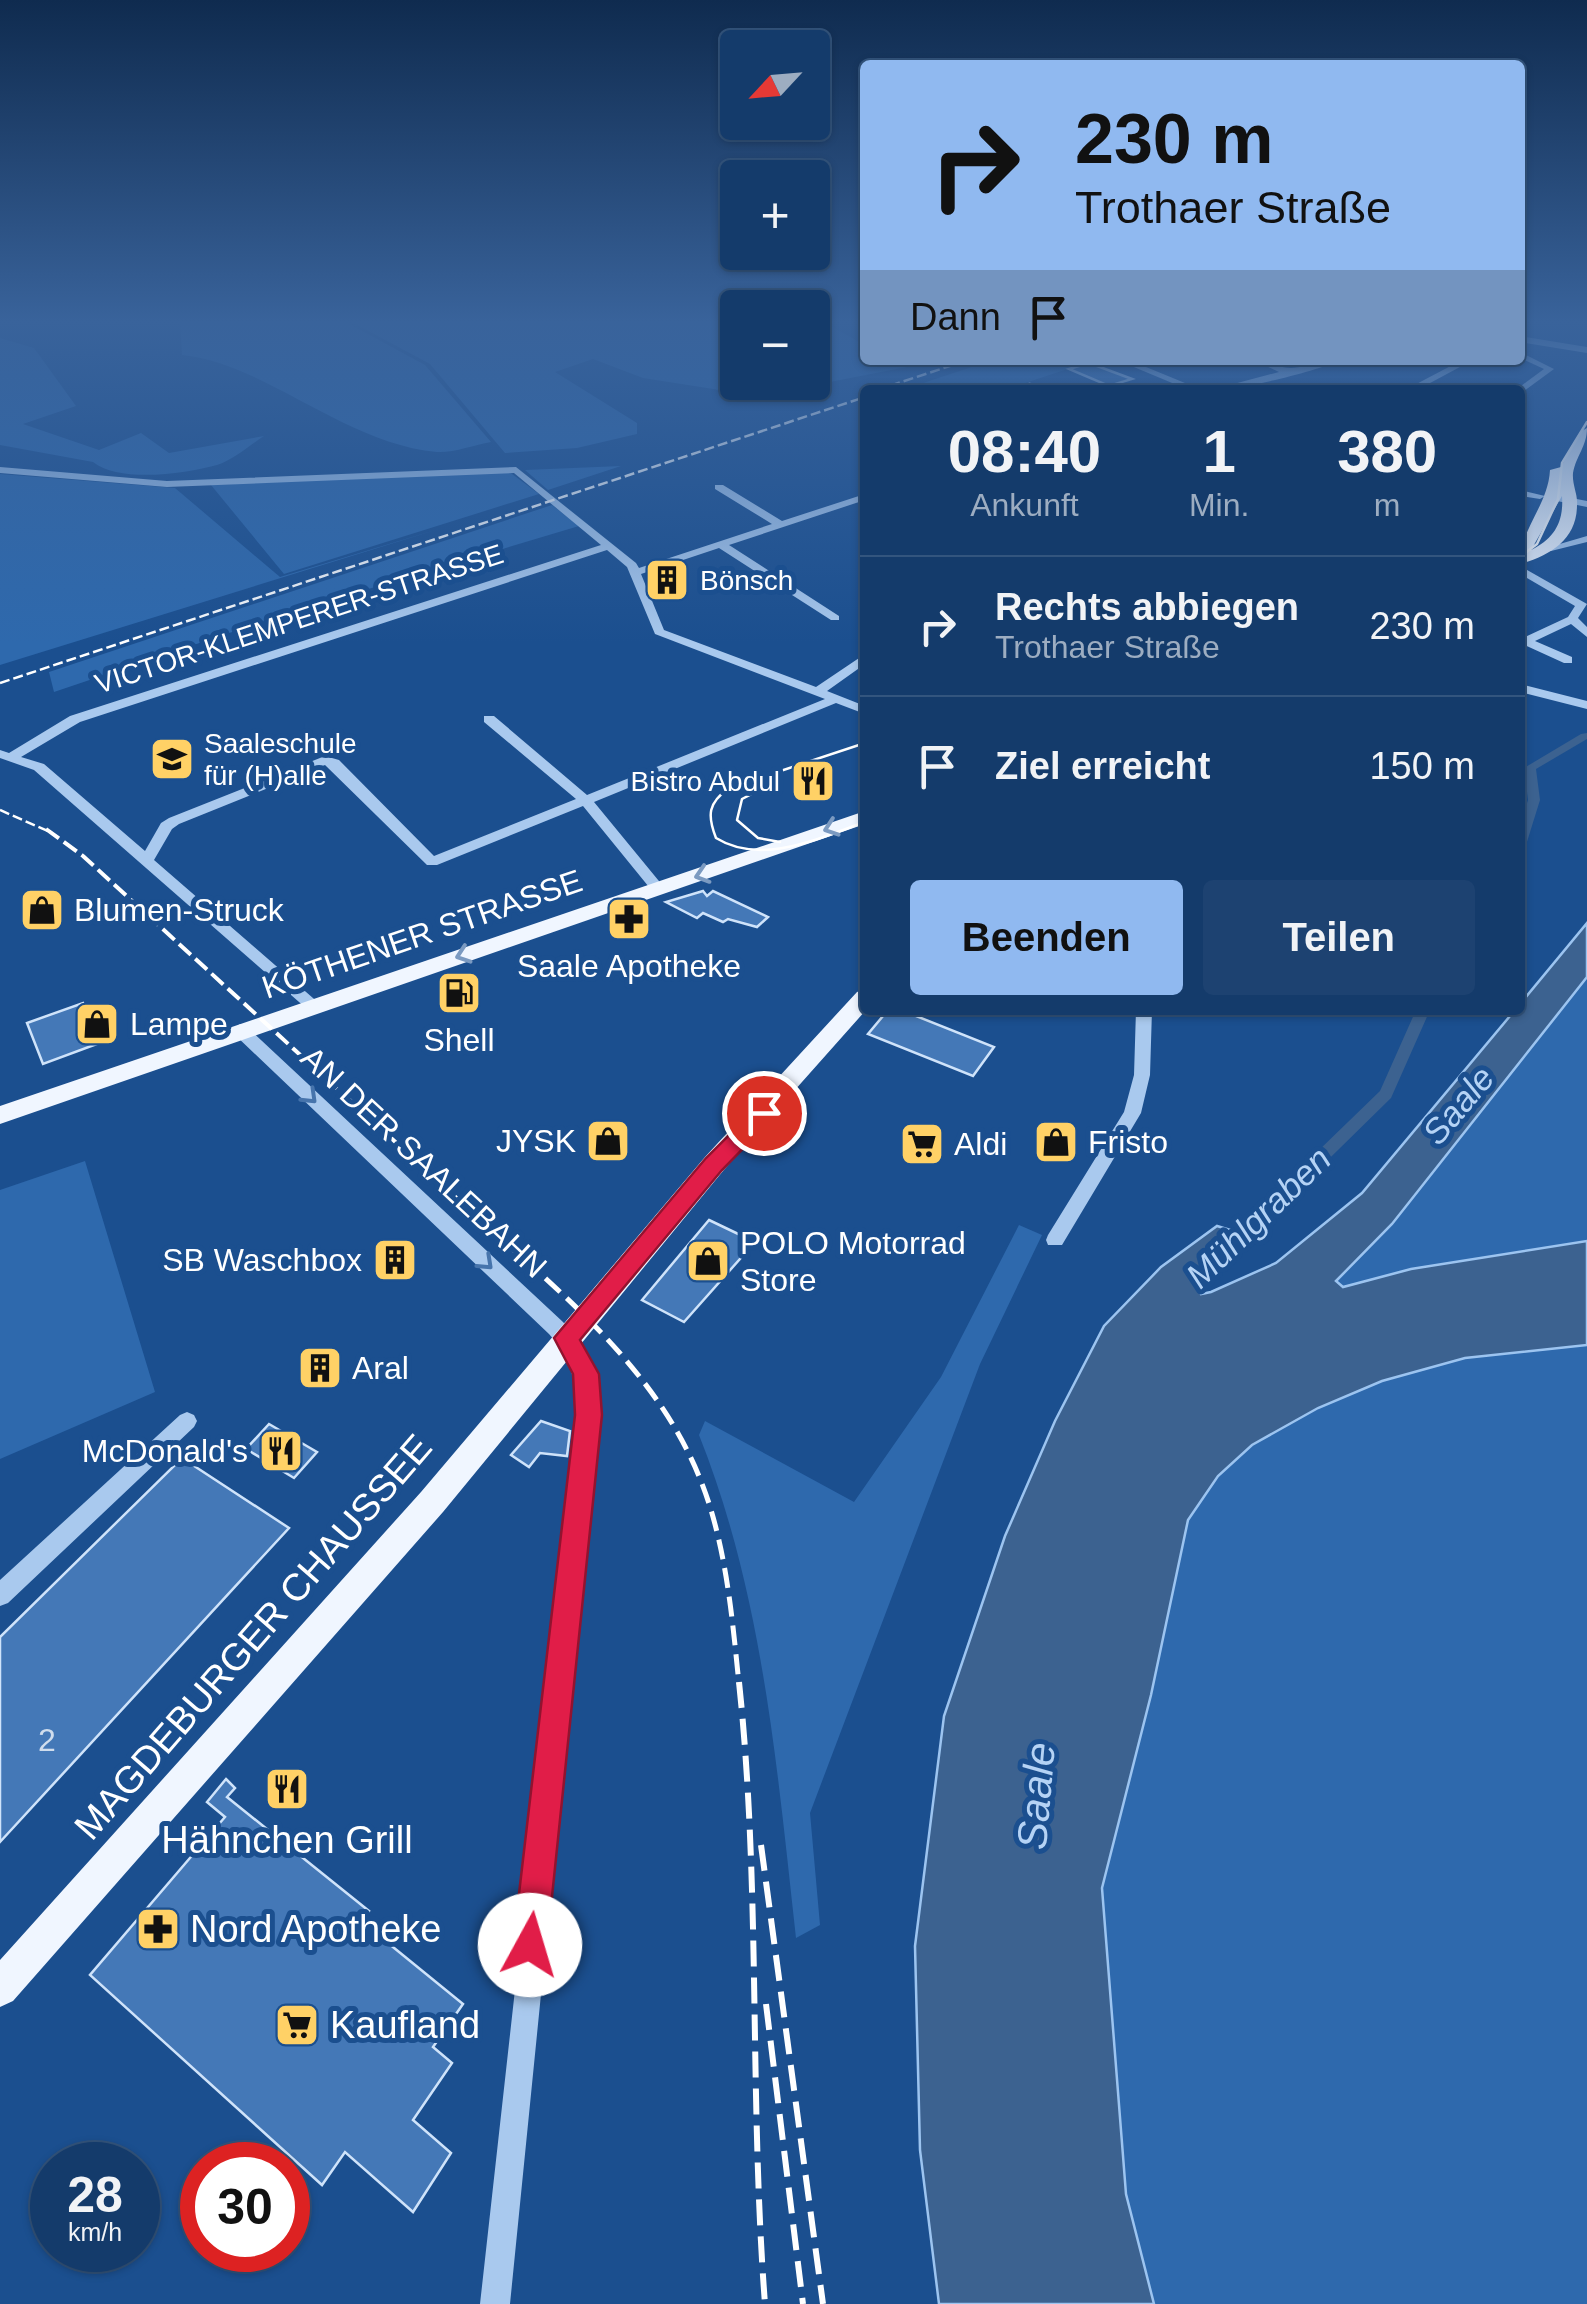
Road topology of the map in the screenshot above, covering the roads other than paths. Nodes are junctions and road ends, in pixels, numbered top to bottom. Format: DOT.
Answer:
graph roads {
  1 [pos="1581,428"];
  2 [pos="1587,432"];
  3 [pos="0,470"];
  4 [pos="719,487"];
  5 [pos="1525,493"];
  6 [pos="1545,497"];
  7 [pos="1570,500"];
  8 [pos="860,502"];
  9 [pos="1587,504"];
  10 [pos="780,525"];
  11 [pos="1587,538"];
  12 [pos="609,546"];
  13 [pos="723,546"];
  14 [pos="1525,546"];
  15 [pos="1551,548"];
  16 [pos="1525,556"];
  17 [pos="637,572"];
  18 [pos="1525,572"];
  19 [pos="836,618"];
  20 [pos="1572,619"];
  21 [pos="1587,634"];
  22 [pos="1525,639"];
  23 [pos="1525,641"];
  24 [pos="1568,660"];
  25 [pos="860,662"];
  26 [pos="1525,689"];
  27 [pos="818,692"];
  28 [pos="836,699"];
  29 [pos="1587,704"];
  30 [pos="860,708"];
  31 [pos="488,719"];
  32 [pos="6,755"];
  33 [pos="586,801"];
  34 [pos="860,819"];
  35 [pos="146,862"];
  36 [pos="658,890"];
  37 [pos="860,1003"];
  38 [pos="313,1005"];
  39 [pos="1144,1015"];
  40 [pos="240,1030"];
  41 [pos="0,1115"];
  42 [pos="1055,1240"];
  43 [pos="566,1338"];
  44 [pos="187,1421"];
  45 [pos="0,1595"];
  46 [pos="0,1988"];
  47 [pos="495,2304"];
  1 -- 6 [label="main road"];
  2 -- 7 [label="main road"];
  3 -- 12 [label="street"];
  4 -- 10 [label="street"];
  5 -- 6 [label="street"];
  6 -- 7 [label="street"];
  6 -- 14 [label="main road"];
  7 -- 9 [label="street"];
  7 -- 15 [label="main road"];
  8 -- 10 [label="street"];
  10 -- 13 [label="street"];
  11 -- 15 [label="street"];
  12 -- 17 [label="street"];
  12 -- 32 [label="street, VICTOR-KLEMPERER-STRASSE"];
  13 -- 17 [label="street"];
  13 -- 19 [label="street"];
  15 -- 16 [label="main road"];
  17 -- 27 [label="street"];
  18 -- 20 [label="street"];
  20 -- 21 [label="street"];
  20 -- 22 [label="street"];
  23 -- 24 [label="street"];
  25 -- 27 [label="street"];
  26 -- 29 [label="street"];
  27 -- 28 [label="street"];
  28 -- 30 [label="street"];
  28 -- 33 [label="street"];
  31 -- 33 [label="street"];
  32 -- 35 [label="street"];
  33 -- 35 [label="street"];
  33 -- 36 [label="street"];
  34 -- 36 [label="main road, KÖTHENER STRASSE, one-way"];
  35 -- 38 [label="street"];
  36 -- 38 [label="main road, KÖTHENER STRASSE, one-way"];
  37 -- 43 [label="main road, MAGDEBURGER CHAUSSEE"];
  38 -- 40 [label="main road, KÖTHENER STRASSE"];
  39 -- 42 [label="street"];
  40 -- 41 [label="main road, KÖTHENER STRASSE"];
  40 -- 43 [label="street, AN DER SAALEBAHN, one-way"];
  43 -- 46 [label="main road, MAGDEBURGER CHAUSSEE"];
  43 -- 47 [label="street"];
  44 -- 45 [label="street"];
}
